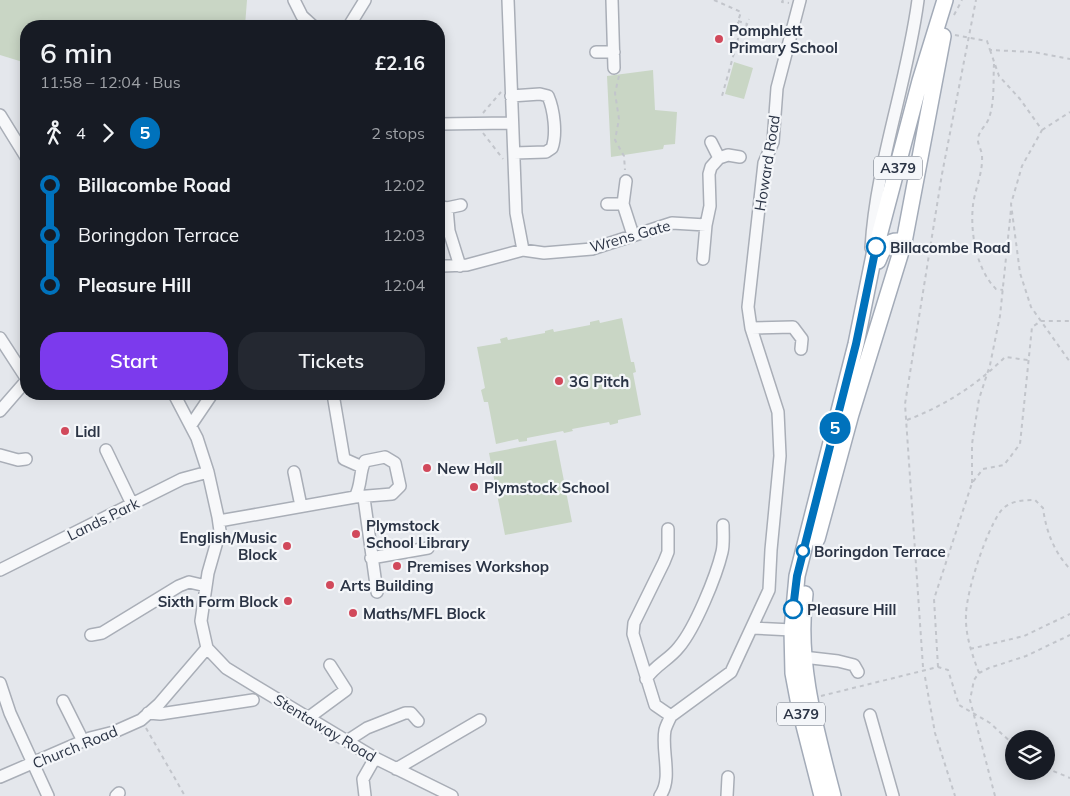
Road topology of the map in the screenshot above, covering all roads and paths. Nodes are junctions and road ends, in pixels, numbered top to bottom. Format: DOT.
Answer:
graph roads {
  1 [pos="294,0"];
  2 [pos="365,0"];
  3 [pos="508,0"];
  4 [pos="612,0"];
  5 [pos="714,0"];
  6 [pos="800,0"];
  7 [pos="918,0"];
  8 [pos="936,0"];
  9 [pos="945,0"];
  10 [pos="954,0"];
  11 [pos="976,0"];
  12 [pos="749,19"];
  13 [pos="306,20"];
  14 [pos="353,20"];
  15 [pos="738,21"];
  16 [pos="944,33"];
  17 [pos="967,36"];
  18 [pos="990,50"];
  19 [pos="596,52"];
  20 [pos="614,52"];
  21 [pos="1070,59"];
  22 [pos="994,62"];
  23 [pos="614,68"];
  24 [pos="925,69"];
  25 [pos="507,93"];
  26 [pos="722,96"];
  27 [pos="1070,112"];
  28 [pos="0,115"];
  29 [pos="512,123"];
  30 [pos="445,124"];
  31 [pos="479,124"];
  32 [pos="1042,130"];
  33 [pos="711,142"];
  34 [pos="20,147"];
  35 [pos="514,153"];
  36 [pos="740,157"];
  37 [pos="719,158"];
  38 [pos="514,173"];
  39 [pos="917,175"];
  40 [pos="626,181"];
  41 [pos="607,204"];
  42 [pos="622,204"];
  43 [pos="1011,204"];
  44 [pos="461,205"];
  45 [pos="445,207"];
  46 [pos="445,215"];
  47 [pos="877,223"];
  48 [pos="706,225"];
  49 [pos="632,235"];
  50 [pos="904,242"];
  51 [pos="523,250"];
  52 [pos="703,259"];
  53 [pos="445,266"];
  54 [pos="460,266"];
  55 [pos="1003,290"];
  56 [pos="866,295"];
  57 [pos="1041,321"];
  58 [pos="1070,321"];
  59 [pos="750,328"];
  60 [pos="0,338"];
  61 [pos="801,349"];
  62 [pos="1028,360"];
  63 [pos="1070,362"];
  64 [pos="20,370"];
  65 [pos="986,376"];
  66 [pos="20,386"];
  67 [pos="177,400"];
  68 [pos="208,400"];
  69 [pos="334,400"];
  70 [pos="0,411"];
  71 [pos="906,420"];
  72 [pos="191,425"];
  73 [pos="106,450"];
  74 [pos="0,455"];
  75 [pos="26,459"];
  76 [pos="362,466"];
  77 [pos="208,472"];
  78 [pos="294,472"];
  79 [pos="972,483"];
  80 [pos="360,497"];
  81 [pos="132,504"];
  82 [pos="301,506"];
  83 [pos="219,521"];
  84 [pos="723,526"];
  85 [pos="668,529"];
  86 [pos="428,548"];
  87 [pos="370,558"];
  88 [pos="1070,569"];
  89 [pos="0,570"];
  90 [pos="206,586"];
  91 [pos="377,592"];
  92 [pos="1070,614"];
  93 [pos="752,628"];
  94 [pos="792,630"];
  95 [pos="91,635"];
  96 [pos="1070,635"];
  97 [pos="207,648"];
  98 [pos="970,649"];
  99 [pos="803,657"];
  100 [pos="330,665"];
  101 [pos="923,667"];
  102 [pos="938,667"];
  103 [pos="858,672"];
  104 [pos="979,673"];
  105 [pos="925,677"];
  106 [pos="646,679"];
  107 [pos="0,683"];
  108 [pos="809,699"];
  109 [pos="253,700"];
  110 [pos="63,701"];
  111 [pos="974,714"];
  112 [pos="870,715"];
  113 [pos="145,716"];
  114 [pos="671,716"];
  115 [pos="308,718"];
  116 [pos="480,720"];
  117 [pos="418,721"];
  118 [pos="1005,736"];
  119 [pos="83,741"];
  120 [pos="347,741"];
  121 [pos="375,758"];
  122 [pos="32,764"];
  123 [pos="396,769"];
  124 [pos="1055,772"];
  125 [pos="0,777"];
  126 [pos="728,778"];
  127 [pos="1070,778"];
  128 [pos="48,796"];
  129 [pos="185,796"];
  130 [pos="364,796"];
  131 [pos="452,796"];
  132 [pos="660,796"];
  133 [pos="727,796"];
  134 [pos="822,796"];
  135 [pos="833,796"];
  136 [pos="894,796"];
  137 [pos="955,796"];
  138 [pos="995,796"];
  1 -- 13 [label="street"];
  2 -- 14 [label="street"];
  3 -- 25 [label="street"];
  4 -- 20 [label="street"];
  5 -- 15 [label="path"];
  6 -- 59 [label="street, Howard Road"];
  7 -- 47 [label="street"];
  8 -- 24 [label="main road"];
  9 -- 24 [label="main road, A379"];
  10 -- 16 [label="main road, A379"];
  11 -- 17 [label="path"];
  12 -- 15 [label="path"];
  15 -- 26 [label="path"];
  16 -- 17 [label="path"];
  16 -- 39 [label="main road, A379"];
  17 -- 18 [label="path"];
  17 -- 71 [label="path"];
  18 -- 21 [label="path"];
  18 -- 22 [label="path"];
  19 -- 20 [label="street"];
  20 -- 23 [label="street"];
  22 -- 32 [label="path"];
  22 -- 55 [label="path"];
  23 -- 40 [label="path"];
  24 -- 47 [label="main road, A379"];
  25 -- 29 [label="street"];
  25 -- 31 [label="path"];
  25 -- 35 [label="street"];
  27 -- 32 [label="path"];
  28 -- 34 [label="street"];
  29 -- 31 [label="street"];
  29 -- 35 [label="street"];
  30 -- 31 [label="street"];
  31 -- 38 [label="path"];
  32 -- 43 [label="path"];
  33 -- 37 [label="street"];
  35 -- 38 [label="street"];
  36 -- 37 [label="street"];
  37 -- 48 [label="street"];
  38 -- 51 [label="street"];
  39 -- 47 [label="main road, A379"];
  39 -- 50 [label="main road, A379"];
  40 -- 42 [label="street"];
  41 -- 42 [label="street"];
  42 -- 49 [label="street"];
  43 -- 55 [label="path"];
  43 -- 57 [label="path"];
  44 -- 45 [label="street"];
  46 -- 54 [label="street"];
  47 -- 56 [label="main road, A379"];
  48 -- 49 [label="street, Wrens Gate"];
  48 -- 52 [label="street"];
  49 -- 51 [label="street, Wrens Gate"];
  50 -- 56 [label="main road, A379"];
  50 -- 99 [label="main road, A379"];
  51 -- 54 [label="street"];
  53 -- 54 [label="street"];
  55 -- 65 [label="path"];
  56 -- 94 [label="main road, A379"];
  57 -- 58 [label="path"];
  57 -- 62 [label="path"];
  57 -- 63 [label="path"];
  59 -- 61 [label="street"];
  59 -- 93 [label="street, Howard Road"];
  60 -- 64 [label="street"];
  62 -- 65 [label="path"];
  62 -- 79 [label="path"];
  65 -- 71 [label="path"];
  65 -- 79 [label="path"];
  66 -- 70 [label="street"];
  67 -- 72 [label="street"];
  68 -- 72 [label="street"];
  69 -- 76 [label="street"];
  71 -- 101 [label="path"];
  72 -- 77 [label="street"];
  73 -- 81 [label="street"];
  74 -- 75 [label="street"];
  76 -- 80 [label="street"];
  76 -- 80 [label="street"];
  77 -- 81 [label="street, Lands Park"];
  77 -- 83 [label="street"];
  78 -- 82 [label="street"];
  79 -- 102 [label="path"];
  80 -- 82 [label="street"];
  80 -- 87 [label="street"];
  81 -- 89 [label="street, Lands Park"];
  82 -- 83 [label="street"];
  83 -- 90 [label="street"];
  84 -- 106 [label="street"];
  85 -- 106 [label="street"];
  86 -- 87 [label="street"];
  87 -- 91 [label="street"];
  88 -- 98 [label="path"];
  90 -- 95 [label="street"];
  90 -- 97 [label="street"];
  92 -- 98 [label="path"];
  93 -- 94 [label="street"];
  93 -- 114 [label="street, Howard Road"];
  94 -- 134 [label="main road, A379"];
  96 -- 104 [label="path"];
  97 -- 113 [label="street, Church Road"];
  97 -- 115 [label="street, Stentaway Road"];
  98 -- 104 [label="path"];
  99 -- 103 [label="street"];
  99 -- 108 [label="main road, A379"];
  100 -- 115 [label="street"];
  102 -- 108 [label="path"];
  102 -- 111 [label="path"];
  104 -- 111 [label="path"];
  105 -- 137 [label="path"];
  106 -- 114 [label="street"];
  107 -- 122 [label="street"];
  108 -- 135 [label="main road, A379"];
  109 -- 113 [label="street, Church Road"];
  110 -- 119 [label="street"];
  111 -- 118 [label="path"];
  111 -- 138 [label="path"];
  112 -- 136 [label="street"];
  113 -- 119 [label="street, Church Road"];
  113 -- 129 [label="path"];
  114 -- 132 [label="street"];
  115 -- 120 [label="street, Stentaway Road"];
  116 -- 123 [label="street"];
  117 -- 120 [label="street"];
  119 -- 122 [label="street, Church Road"];
  120 -- 121 [label="street, Stentaway Road"];
  121 -- 123 [label="street, Stentaway Road"];
  121 -- 130 [label="street"];
  122 -- 125 [label="street, Church Road"];
  122 -- 128 [label="street"];
  123 -- 131 [label="street, Stentaway Road"];
  124 -- 127 [label="path"];
  126 -- 133 [label="street"];
}
